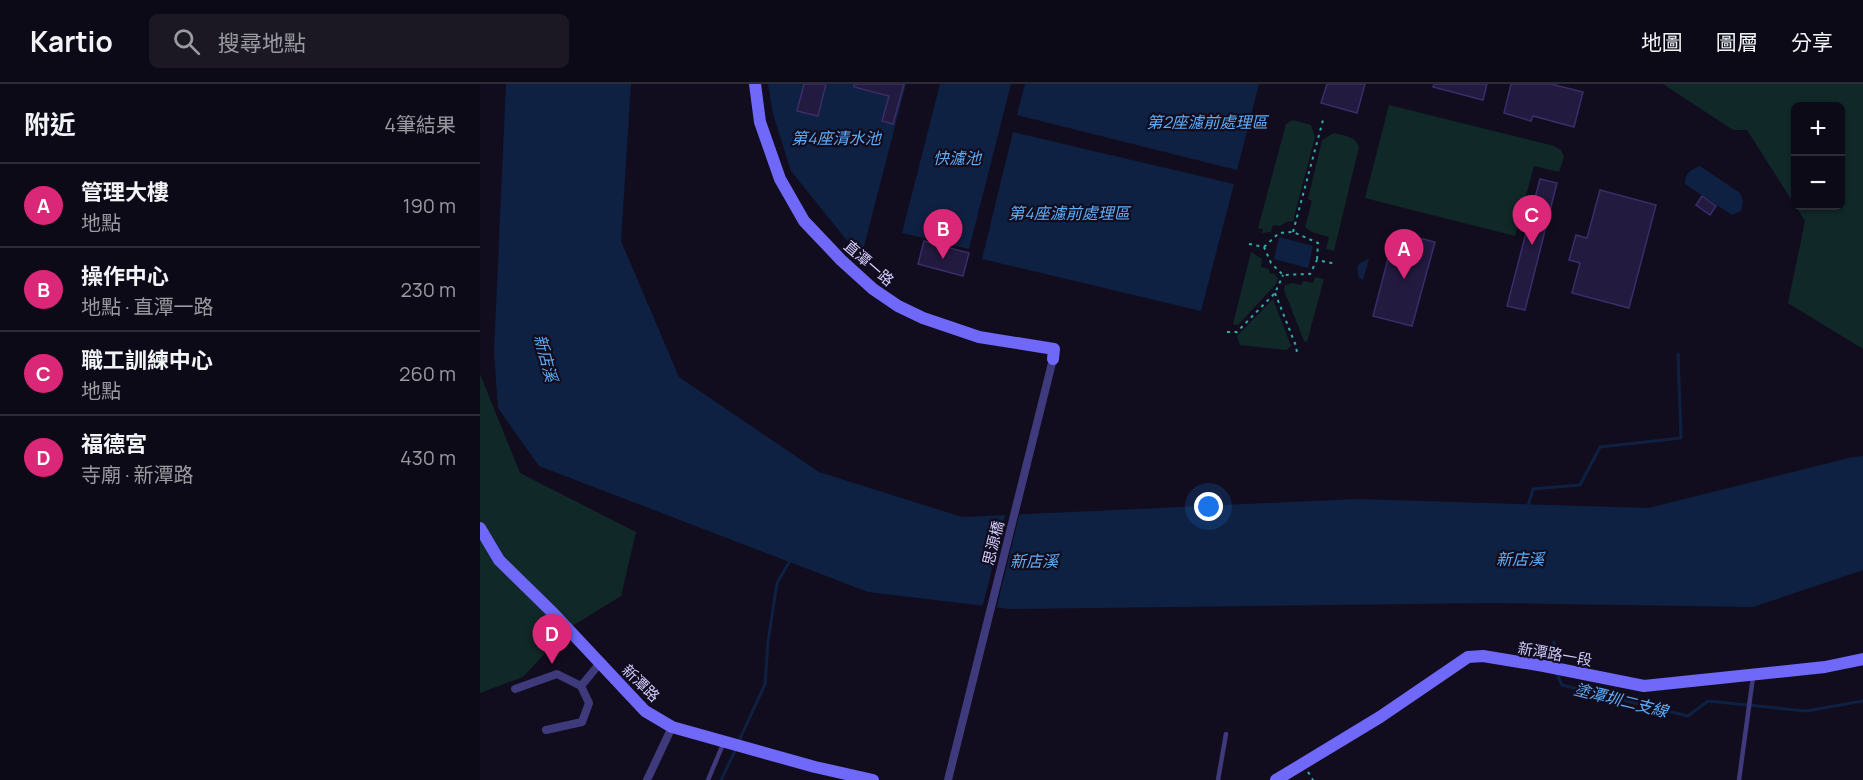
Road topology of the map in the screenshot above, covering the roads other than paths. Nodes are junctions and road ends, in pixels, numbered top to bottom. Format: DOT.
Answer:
graph roads {
  1 [pos="755,84"];
  2 [pos="1053,359"];
  3 [pos="480,528"];
  4 [pos="1863,659"];
  5 [pos="600,663"];
  6 [pos="1754,674"];
  7 [pos="581,686"];
  8 [pos="515,689"];
  9 [pos="672,727"];
  10 [pos="546,730"];
  11 [pos="1226,734"];
  12 [pos="727,743"];
  13 [pos="647,780"];
  14 [pos="708,780"];
  15 [pos="873,780"];
  16 [pos="948,780"];
  17 [pos="1218,780"];
  18 [pos="1276,780"];
  19 [pos="1739,780"];
  1 -- 2 [label="street, 直潭一路"];
  2 -- 16 [label="street, 思源橋"];
  3 -- 5 [label="street, 新潭路"];
  4 -- 6 [label="street, 新潭路一段"];
  5 -- 7 [label="street"];
  5 -- 9 [label="street, 新潭路"];
  6 -- 18 [label="street, 新潭路一段"];
  6 -- 19 [label="lane"];
  7 -- 8 [label="street"];
  7 -- 10 [label="street"];
  9 -- 12 [label="street, 新潭路"];
  9 -- 13 [label="street"];
  11 -- 17 [label="lane"];
  12 -- 14 [label="lane"];
  12 -- 15 [label="street, 新潭路"];
}
